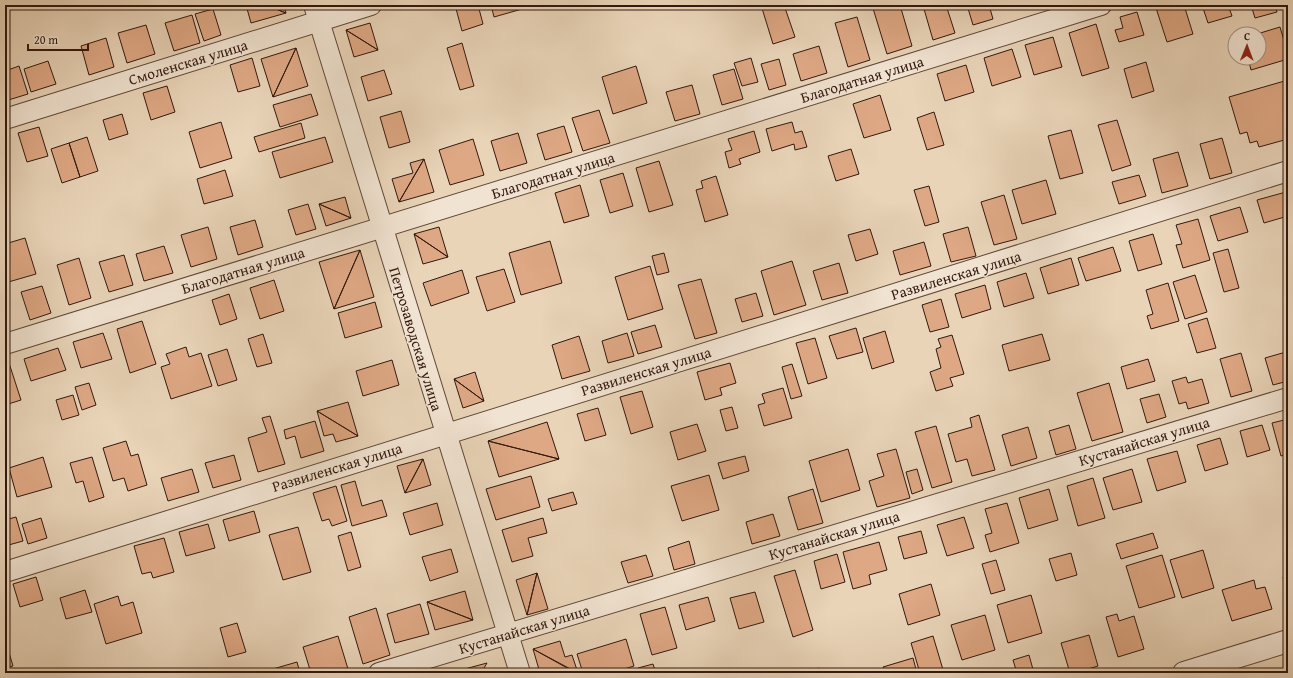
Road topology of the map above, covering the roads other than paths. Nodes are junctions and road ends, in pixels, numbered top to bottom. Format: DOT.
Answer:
graph roads {
  1 [pos="371,5"];
  2 [pos="1101,5"];
  3 [pos="317,13"];
  4 [pos="5,119"];
  5 [pos="1288,171"];
  6 [pos="382,228"];
  7 [pos="5,344"];
  8 [pos="1288,398"];
  9 [pos="445,433"];
  10 [pos="5,572"];
  11 [pos="508,634"];
  12 [pos="1288,641"];
  13 [pos="379,673"];
  14 [pos="520,673"];
  15 [pos="1184,673"];
  1 -- 3 [label="street, Смоленская улица"];
  2 -- 6 [label="street, Благодатная улица"];
  3 -- 4 [label="street, Смоленская улица"];
  3 -- 6 [label="street, Петрозаводская улица"];
  5 -- 9 [label="street, Развиленская улица"];
  6 -- 7 [label="street, Благодатная улица"];
  6 -- 9 [label="street, Петрозаводская улица"];
  8 -- 11 [label="street, Кустанайская улица"];
  9 -- 10 [label="street, Развиленская улица"];
  9 -- 11 [label="street, Петрозаводская улица"];
  11 -- 13 [label="street, Кустанайская улица"];
  11 -- 14 [label="street, Петрозаводская улица"];
  12 -- 15 [label="street"];
}
